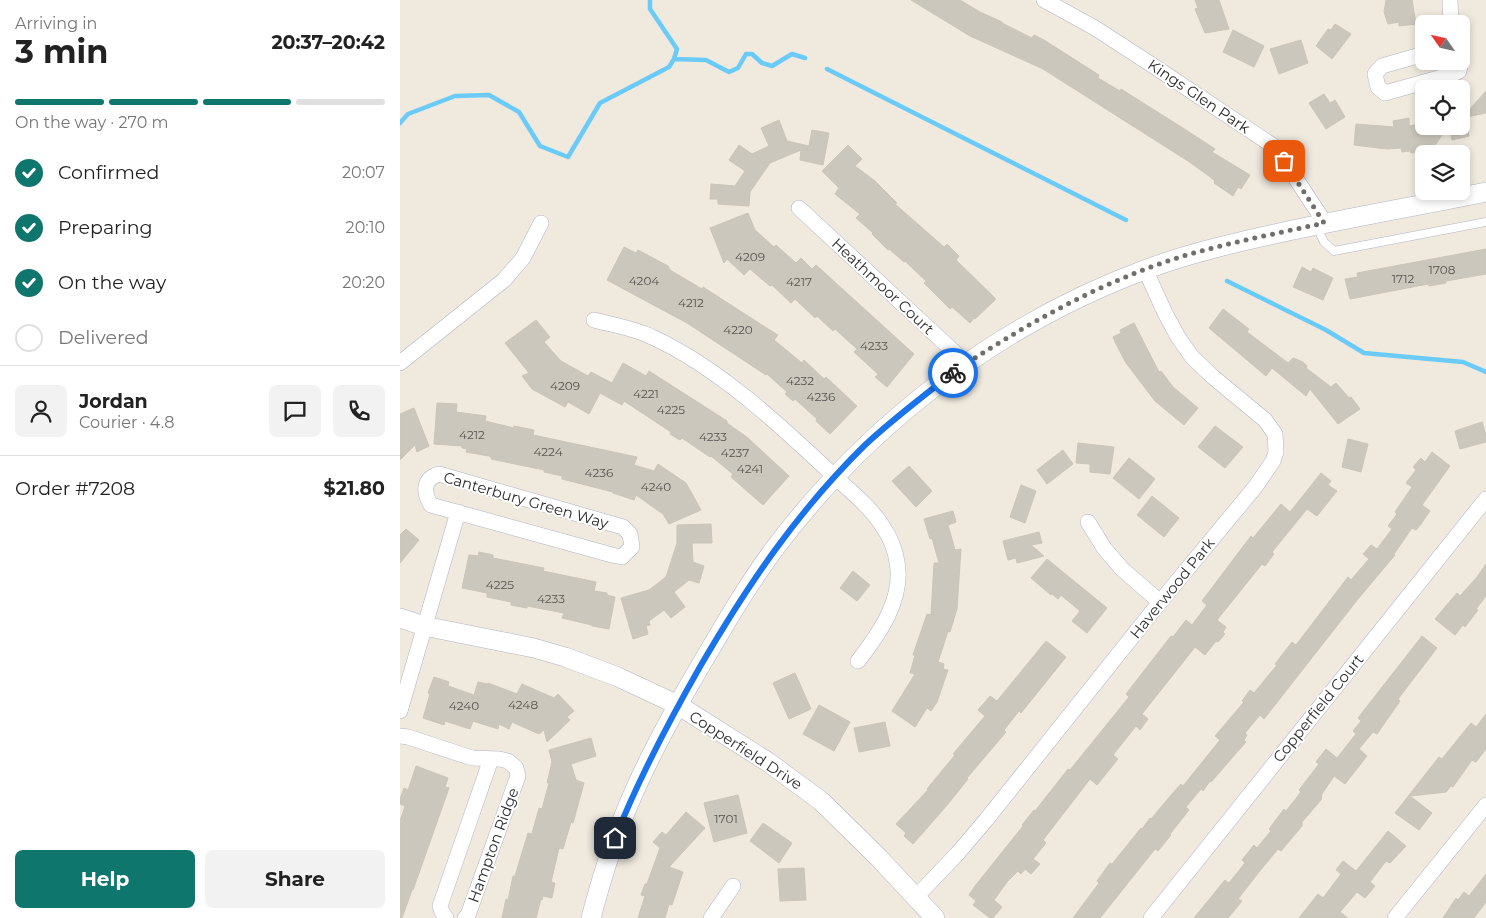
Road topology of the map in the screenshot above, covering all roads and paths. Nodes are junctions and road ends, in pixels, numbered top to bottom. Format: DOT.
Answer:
graph roads {
  1 [pos="1044,0"];
  2 [pos="1450,0"];
  3 [pos="1450,15"];
  4 [pos="1415,57"];
  5 [pos="1459,70"];
  6 [pos="1486,192"];
  7 [pos="800,208"];
  8 [pos="1486,222"];
  9 [pos="541,223"];
  10 [pos="1320,224"];
  11 [pos="1146,270"];
  12 [pos="594,320"];
  13 [pos="400,363"];
  14 [pos="966,363"];
  15 [pos="835,477"];
  16 [pos="1486,498"];
  17 [pos="458,512"];
  18 [pos="1088,522"];
  19 [pos="1160,602"];
  20 [pos="400,618"];
  21 [pos="424,626"];
  22 [pos="858,661"];
  23 [pos="678,705"];
  24 [pos="400,711"];
  25 [pos="400,736"];
  26 [pos="491,760"];
  27 [pos="1486,804"];
  28 [pos="733,886"];
  29 [pos="915,898"];
  30 [pos="446,918"];
  31 [pos="465,918"];
  32 [pos="591,918"];
  33 [pos="711,918"];
  34 [pos="935,918"];
  35 [pos="1151,918"];
  36 [pos="1395,918"];
  1 -- 10 [label="street, Kings Glen Park"];
  2 -- 3 [label="street"];
  4 -- 5 [label="street"];
  6 -- 10 [label="street"];
  7 -- 14 [label="street, Heathmoor Court"];
  8 -- 10 [label="lane"];
  9 -- 13 [label="street"];
  10 -- 11 [label="street"];
  11 -- 14 [label="street"];
  11 -- 19 [label="street, Haverwood Park"];
  12 -- 15 [label="street"];
  14 -- 15 [label="street"];
  15 -- 22 [label="street"];
  15 -- 23 [label="street"];
  16 -- 35 [label="street, Copperfield Court"];
  17 -- 17 [label="street, Canterbury Green Way"];
  17 -- 21 [label="street, Canterbury Green Way"];
  18 -- 19 [label="street"];
  19 -- 29 [label="street, Haverwood Park"];
  20 -- 21 [label="street, Copperfield Drive"];
  21 -- 23 [label="street, Copperfield Drive"];
  21 -- 24 [label="street"];
  23 -- 29 [label="street, Copperfield Drive"];
  23 -- 32 [label="street"];
  25 -- 26 [label="street, Hampton Ridge"];
  26 -- 30 [label="street, Hampton Ridge"];
  26 -- 31 [label="street, Hampton Ridge"];
  27 -- 36 [label="street"];
  28 -- 33 [label="street"];
  29 -- 34 [label="street, Copperfield Drive"];
}
